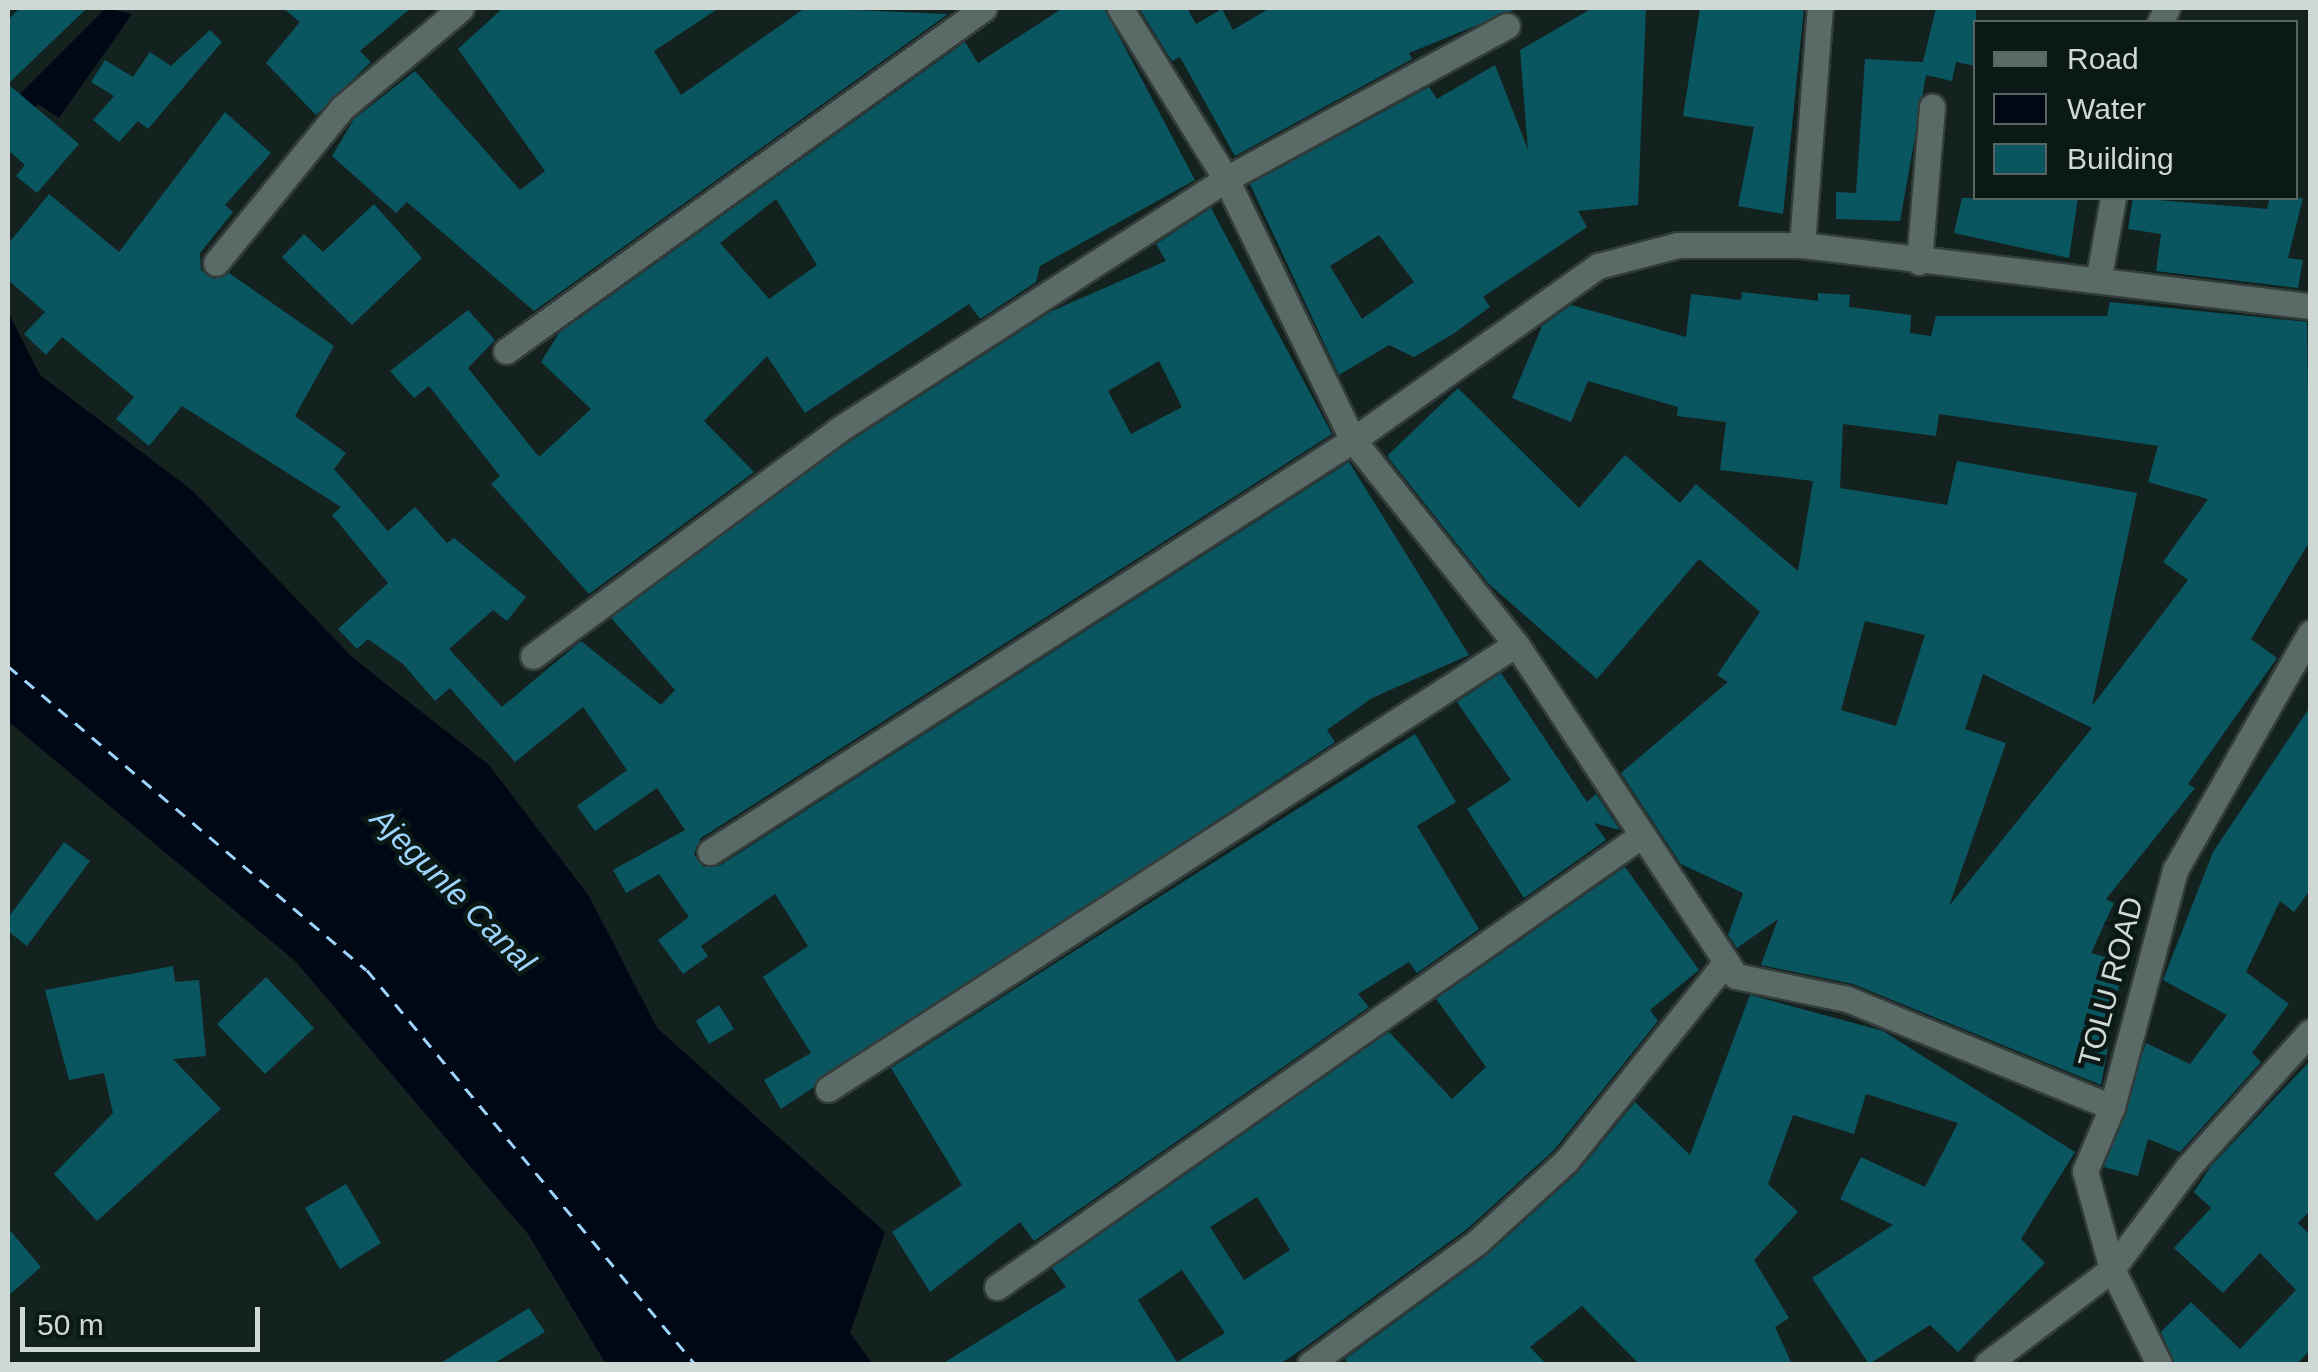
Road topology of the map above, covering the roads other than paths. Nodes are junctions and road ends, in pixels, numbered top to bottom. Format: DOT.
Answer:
graph roads {
  1 [pos="461,8"];
  2 [pos="984,8"];
  3 [pos="1120,8"];
  4 [pos="1820,8"];
  5 [pos="1507,26"];
  6 [pos="1932,107"];
  7 [pos="1226,179"];
  8 [pos="2114,200"];
  9 [pos="1802,245"];
  10 [pos="1919,262"];
  11 [pos="216,264"];
  12 [pos="2099,276"];
  13 [pos="2310,306"];
  14 [pos="506,351"];
  15 [pos="1353,440"];
  16 [pos="2310,633"];
  17 [pos="1516,644"];
  18 [pos="532,656"];
  19 [pos="1642,835"];
  20 [pos="710,852"];
  21 [pos="1726,962"];
  22 [pos="2310,1032"];
  23 [pos="828,1089"];
  24 [pos="2112,1107"];
  25 [pos="2112,1269"];
  26 [pos="997,1287"];
  27 [pos="1310,1364"];
  28 [pos="1987,1364"];
  29 [pos="2159,1364"];
  1 -- 11 [label="street"];
  2 -- 14 [label="street"];
  3 -- 7 [label="street"];
  4 -- 9 [label="street"];
  5 -- 7 [label="street"];
  6 -- 10 [label="street"];
  7 -- 15 [label="street"];
  7 -- 18 [label="street"];
  8 -- 12 [label="street"];
  9 -- 10 [label="street"];
  9 -- 15 [label="street"];
  10 -- 12 [label="street"];
  12 -- 13 [label="street"];
  15 -- 17 [label="street"];
  15 -- 20 [label="street"];
  16 -- 24 [label="street, TOLU ROAD"];
  17 -- 19 [label="street"];
  17 -- 23 [label="street"];
  19 -- 21 [label="street"];
  19 -- 26 [label="street"];
  21 -- 24 [label="street"];
  21 -- 27 [label="street"];
  22 -- 25 [label="street"];
  24 -- 25 [label="street, TOLU ROAD"];
  25 -- 28 [label="street"];
  25 -- 29 [label="street, TOLU ROAD"];
}
